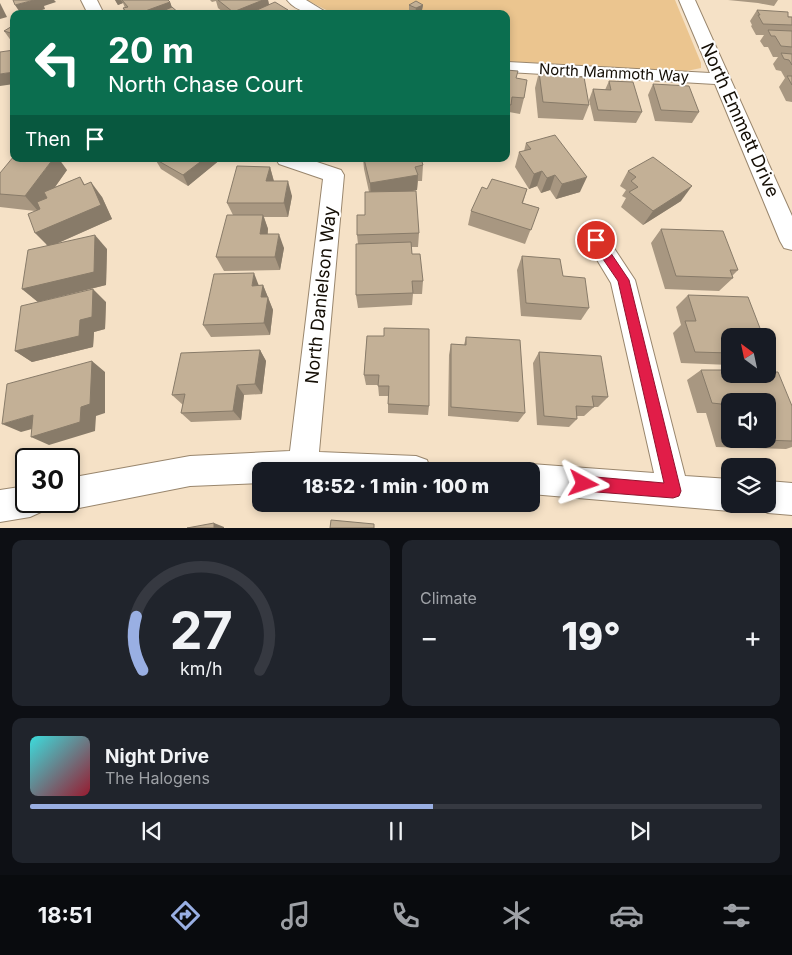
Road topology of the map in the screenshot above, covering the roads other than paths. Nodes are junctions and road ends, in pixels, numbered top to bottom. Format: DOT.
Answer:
graph roads {
  1 [pos="295,0"];
  2 [pos="687,0"];
  3 [pos="314,10"];
  4 [pos="510,67"];
  5 [pos="722,79"];
  6 [pos="295,162"];
  7 [pos="596,240"];
  8 [pos="792,240"];
  9 [pos="303,462"];
  10 [pos="252,468"];
  11 [pos="540,480"];
  12 [pos="673,491"];
  13 [pos="80,492"];
  14 [pos="721,494"];
  15 [pos="776,498"];
  16 [pos="792,499"];
  17 [pos="15,504"];
  18 [pos="0,506"];
  1 -- 3 [label="street"];
  2 -- 5 [label="street, North Emmett Drive"];
  4 -- 5 [label="street, North Mammoth Way"];
  5 -- 8 [label="street, North Emmett Drive"];
  6 -- 9 [label="street, North Danielson Way"];
  7 -- 12 [label="street"];
  10 -- 13 [label="street"];
  11 -- 12 [label="street"];
  12 -- 14 [label="street"];
  15 -- 16 [label="street"];
  17 -- 18 [label="street"];
}
